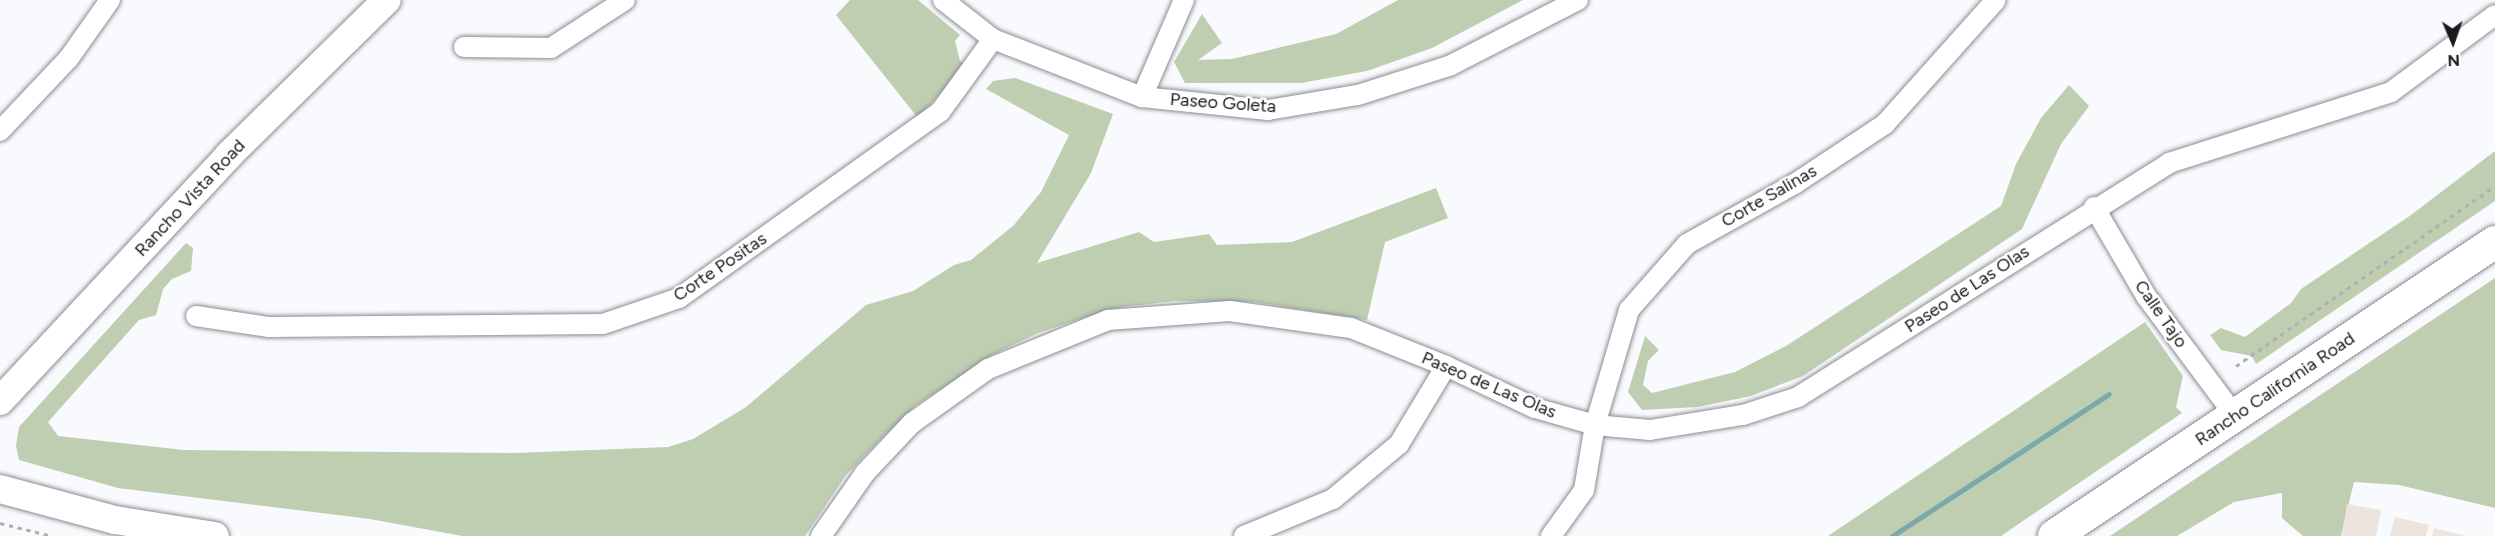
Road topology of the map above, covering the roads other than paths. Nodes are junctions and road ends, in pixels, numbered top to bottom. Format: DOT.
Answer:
graph roads {
  1 [pos="110,0"];
  2 [pos="625,0"];
  3 [pos="943,0"];
  4 [pos="1184,0"];
  5 [pos="1578,0"];
  6 [pos="1996,0"];
  7 [pos="373,4"];
  8 [pos="2495,15"];
  9 [pos="993,39"];
  10 [pos="464,47"];
  11 [pos="1142,97"];
  12 [pos="0,131"];
  13 [pos="2094,207"];
  14 [pos="2495,242"];
  15 [pos="196,316"];
  16 [pos="1446,366"];
  17 [pos="0,401"];
  18 [pos="2235,416"];
  19 [pos="1595,425"];
  20 [pos="0,489"];
  21 [pos="215,536"];
  22 [pos="821,536"];
  23 [pos="1244,536"];
  24 [pos="1551,536"];
  25 [pos="2054,536"];
  1 -- 12 [label="street"];
  2 -- 10 [label="street"];
  3 -- 9 [label="street, Paseo Goleta"];
  4 -- 11 [label="street"];
  5 -- 11 [label="street, Paseo Goleta"];
  6 -- 19 [label="street, Corte Salinas"];
  7 -- 17 [label="main road, Rancho Vista Road"];
  8 -- 13 [label="street, Paseo de Las Olas"];
  9 -- 11 [label="street, Paseo Goleta"];
  9 -- 15 [label="street, Corte Positas"];
  13 -- 18 [label="street, Calle Tajo"];
  13 -- 19 [label="street, Paseo de Las Olas"];
  14 -- 18 [label="main road, Rancho California Road"];
  16 -- 19 [label="street, Paseo de Las Olas"];
  16 -- 22 [label="street, Paseo de Las Olas"];
  16 -- 23 [label="street"];
  18 -- 25 [label="main road, Rancho California Road"];
  19 -- 24 [label="street, Corte Salinas"];
  20 -- 21 [label="main road"];
}
